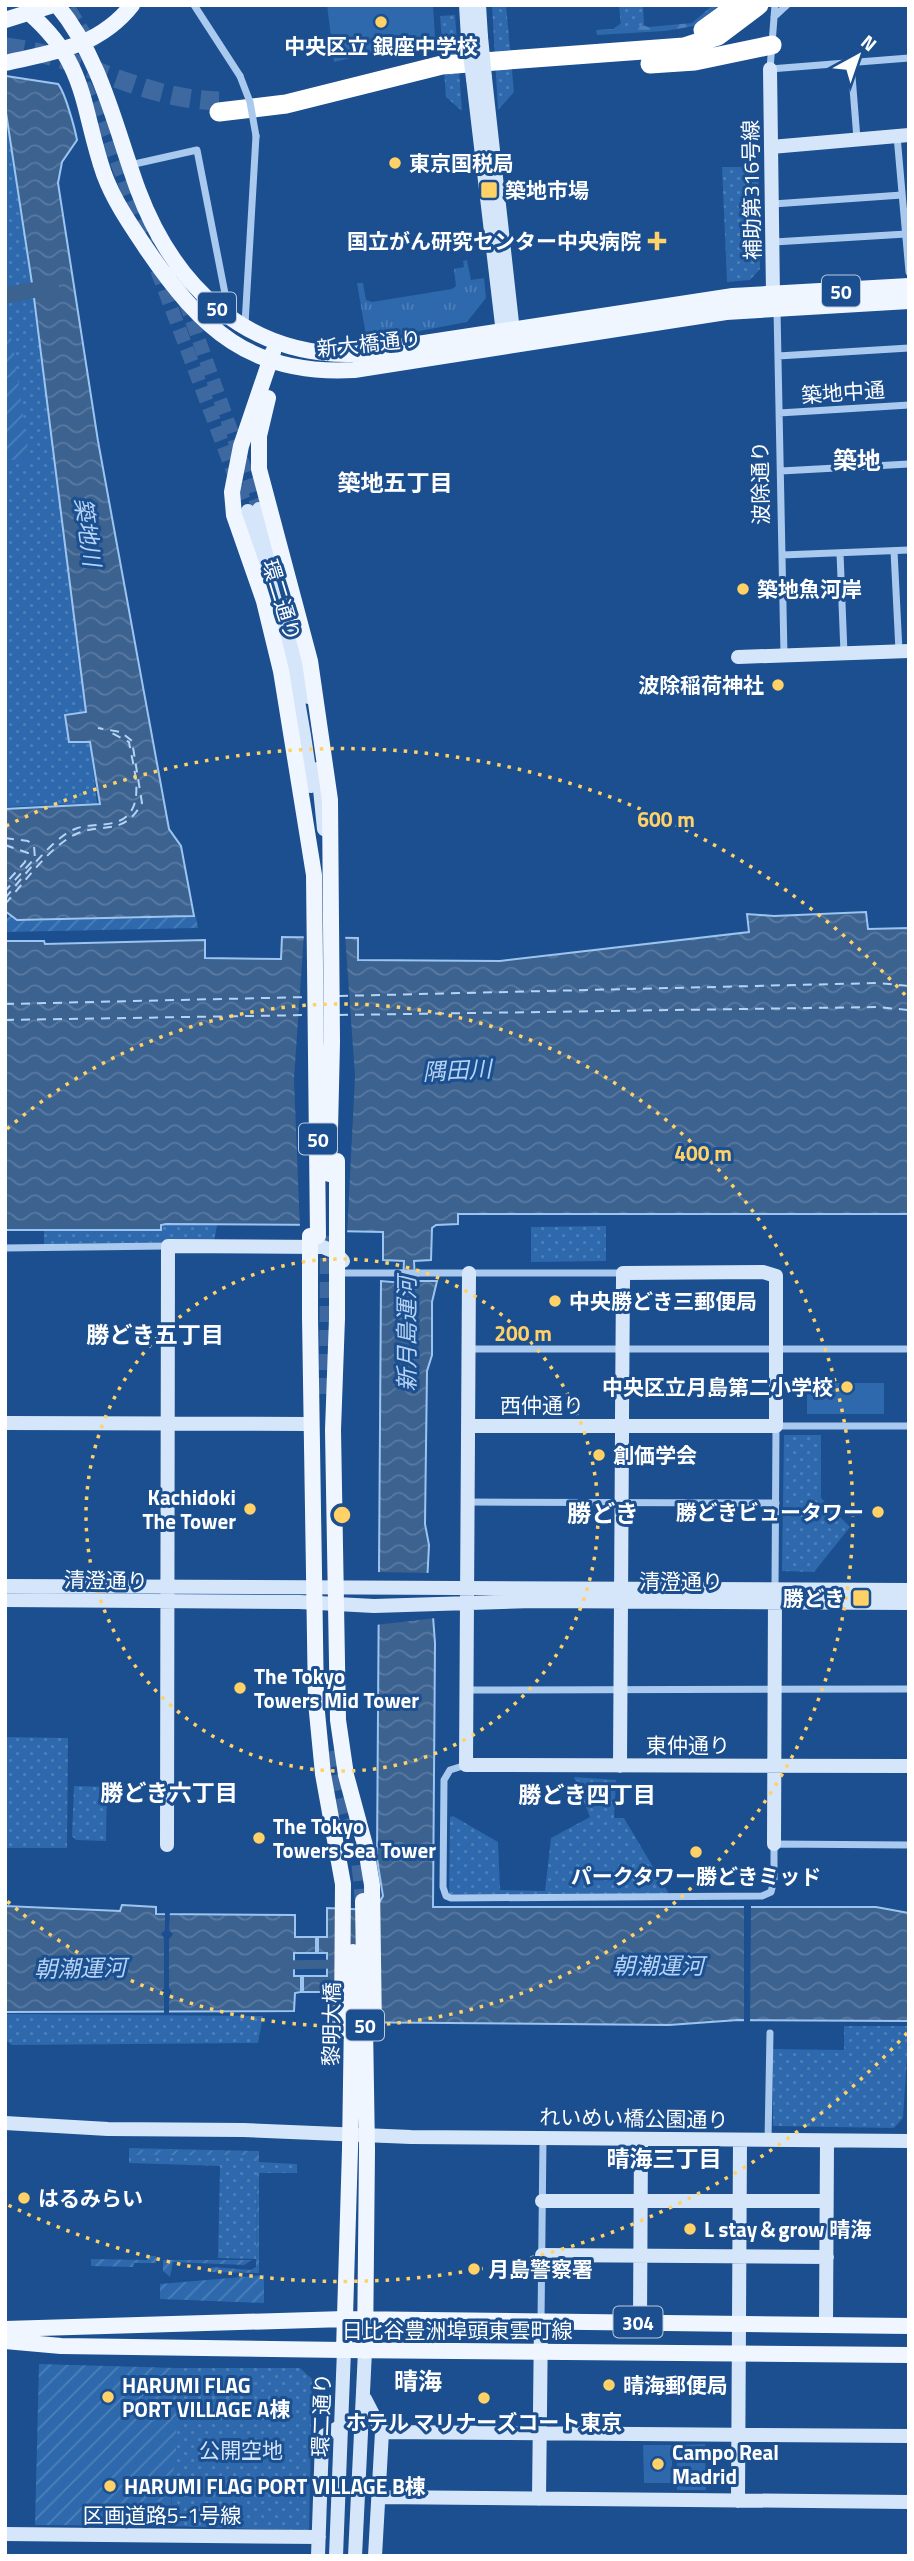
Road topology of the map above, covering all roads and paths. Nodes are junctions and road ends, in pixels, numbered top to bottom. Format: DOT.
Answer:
graph roads {
  1 [pos="55,5"];
  2 [pos="132,5"];
  3 [pos="194,5"];
  4 [pos="466,5"];
  5 [pos="479,5"];
  6 [pos="787,5"];
  7 [pos="24,9"];
  8 [pos="731,9"];
  9 [pos="771,9"];
  10 [pos="5,20"];
  11 [pos="475,38"];
  12 [pos="83,44"];
  13 [pos="772,45"];
  14 [pos="64,50"];
  15 [pos="37,56"];
  16 [pos="909,58"];
  17 [pos="851,63"];
  18 [pos="5,64"];
  19 [pos="771,69"];
  20 [pos="80,82"];
  21 [pos="338,91"];
  22 [pos="903,135"];
  23 [pos="857,140"];
  24 [pos="771,148"];
  25 [pos="129,165"];
  26 [pos="902,195"];
  27 [pos="774,204"];
  28 [pos="906,234"];
  29 [pos="774,242"];
  30 [pos="909,272"];
  31 [pos="909,286"];
  32 [pos="909,301"];
  33 [pos="775,302"];
  34 [pos="229,317"];
  35 [pos="244,328"];
  36 [pos="509,338"];
  37 [pos="281,345"];
  38 [pos="909,348"];
  39 [pos="778,356"];
  40 [pos="275,363"];
  41 [pos="909,405"];
  42 [pos="779,413"];
  43 [pos="909,464"];
  44 [pos="780,471"];
  45 [pos="253,510"];
  46 [pos="909,550"];
  47 [pos="894,551"];
  48 [pos="840,553"];
  49 [pos="782,555"];
  50 [pos="904,651"];
  51 [pos="844,653"];
  52 [pos="785,655"];
  53 [pos="738,657"];
  54 [pos="322,876"];
  55 [pos="324,1042"];
  56 [pos="323,1236"];
  57 [pos="168,1246"];
  58 [pos="302,1247"];
  59 [pos="5,1248"];
  60 [pos="344,1273"];
  61 [pos="469,1273"];
  62 [pos="623,1273"];
  63 [pos="469,1349"];
  64 [pos="622,1349"];
  65 [pos="776,1349"];
  66 [pos="909,1349"];
  67 [pos="5,1423"];
  68 [pos="167,1424"];
  69 [pos="309,1424"];
  70 [pos="468,1426"];
  71 [pos="622,1426"];
  72 [pos="776,1426"];
  73 [pos="909,1426"];
  74 [pos="333,1430"];
  75 [pos="313,1484"];
  76 [pos="468,1502"];
  77 [pos="621,1503"];
  78 [pos="776,1503"];
  79 [pos="315,1556"];
  80 [pos="336,1556"];
  81 [pos="5,1586"];
  82 [pos="166,1586"];
  83 [pos="337,1586"];
  84 [pos="909,1590"];
  85 [pos="316,1595"];
  86 [pos="460,1596"];
  87 [pos="621,1596"];
  88 [pos="775,1596"];
  89 [pos="5,1600"];
  90 [pos="165,1602"];
  91 [pos="909,1603"];
  92 [pos="337,1605"];
  93 [pos="774,1689"];
  94 [pos="909,1689"];
  95 [pos="467,1690"];
  96 [pos="620,1690"];
  97 [pos="339,1730"];
  98 [pos="318,1731"];
  99 [pos="466,1765"];
  100 [pos="620,1766"];
  101 [pos="774,1766"];
  102 [pos="909,1766"];
  103 [pos="774,1844"];
  104 [pos="167,1845"];
  105 [pos="909,1845"];
  106 [pos="358,1901"];
  107 [pos="769,2033"];
  108 [pos="5,2123"];
  109 [pos="543,2138"];
  110 [pos="641,2139"];
  111 [pos="740,2140"];
  112 [pos="768,2140"];
  113 [pos="827,2141"];
  114 [pos="909,2141"];
  115 [pos="359,2145"];
  116 [pos="542,2201"];
  117 [pos="827,2201"];
  118 [pos="641,2202"];
  119 [pos="740,2202"];
  120 [pos="542,2255"];
  121 [pos="640,2256"];
  122 [pos="740,2257"];
  123 [pos="827,2257"];
  124 [pos="345,2319"];
  125 [pos="367,2319"];
  126 [pos="541,2321"];
  127 [pos="640,2322"];
  128 [pos="739,2324"];
  129 [pos="826,2325"];
  130 [pos="909,2326"];
  131 [pos="60,2328"];
  132 [pos="5,2329"];
  133 [pos="5,2342"];
  134 [pos="105,2346"];
  135 [pos="344,2350"];
  136 [pos="365,2351"];
  137 [pos="540,2351"];
  138 [pos="739,2353"];
  139 [pos="909,2355"];
  140 [pos="365,2399"];
  141 [pos="341,2426"];
  142 [pos="382,2432"];
  143 [pos="540,2433"];
  144 [pos="738,2435"];
  145 [pos="909,2436"];
  146 [pos="379,2497"];
  147 [pos="539,2499"];
  148 [pos="738,2501"];
  149 [pos="909,2502"];
  150 [pos="5,2534"];
  151 [pos="319,2537"];
  152 [pos="318,2556"];
  153 [pos="336,2556"];
  154 [pos="355,2556"];
  155 [pos="375,2556"];
  1 -- 7 [label="main road"];
  1 -- 12 [label="main road, 新大橋通り / 50"];
  2 -- 12 [label="main road"];
  3 -- 35 [label="street, bridge"];
  4 -- 11 [label="street"];
  5 -- 11 [label="street"];
  6 -- 9 [label="street"];
  7 -- 10 [label="main road"];
  7 -- 14 [label="main road, 新大橋通り / 50"];
  8 -- 21 [label="highway"];
  9 -- 13 [label="street"];
  9 -- 21 [label="highway"];
  11 -- 36 [label="street, bridge"];
  12 -- 14 [label="main road"];
  12 -- 25 [label="main road, 新大橋通り / 50"];
  13 -- 19 [label="street"];
  13 -- 21 [label="highway"];
  14 -- 15 [label="main road"];
  14 -- 20 [label="main road, 新大橋通り / 50"];
  15 -- 18 [label="main road"];
  15 -- 20 [label="main road"];
  16 -- 17 [label="street"];
  17 -- 19 [label="street"];
  17 -- 23 [label="street"];
  19 -- 24 [label="street, 補助第316号線"];
  20 -- 40 [label="main road, 新大橋通り / 50"];
  22 -- 23 [label="street"];
  22 -- 26 [label="street"];
  23 -- 24 [label="street"];
  24 -- 27 [label="street, 補助第316号線"];
  25 -- 34 [label="main road, 新大橋通り / 50"];
  25 -- 34 [label="street"];
  26 -- 27 [label="street"];
  26 -- 28 [label="street"];
  27 -- 29 [label="street, 補助第316号線"];
  28 -- 29 [label="street"];
  28 -- 30 [label="street"];
  29 -- 33 [label="street, 補助第316号線"];
  31 -- 33 [label="main road, 新大橋通り / 50"];
  32 -- 33 [label="main road, 新大橋通り / 50"];
  33 -- 36 [label="main road, 新大橋通り / 50"];
  33 -- 39 [label="street, 波除通り"];
  34 -- 35 [label="main road, 新大橋通り / 50"];
  35 -- 37 [label="main road, 新大橋通り / 50"];
  36 -- 37 [label="main road, 新大橋通り / 50"];
  36 -- 40 [label="main road, 新大橋通り / 50"];
  37 -- 40 [label="main road, 環二通り / 50"];
  38 -- 39 [label="street"];
  39 -- 42 [label="street, 波除通り"];
  40 -- 54 [label="main road, 環二通り / 50"];
  40 -- 54 [label="main road, 環二通り / 50"];
  41 -- 42 [label="street, 築地中通"];
  42 -- 44 [label="street, 波除通り"];
  43 -- 44 [label="street"];
  44 -- 49 [label="street, 波除通り"];
  45 -- 54 [label="street, 環二通り"];
  46 -- 47 [label="street"];
  47 -- 48 [label="street"];
  47 -- 50 [label="street"];
  48 -- 49 [label="street"];
  48 -- 51 [label="street"];
  49 -- 52 [label="street, 波除通り"];
  50 -- 51 [label="street"];
  51 -- 52 [label="street"];
  52 -- 53 [label="street"];
  54 -- 55 [label="main road, 環二通り / 50"];
  55 -- 56 [label="main road, 環二通り / 50"];
  55 -- 74 [label="main road, 50, bridge"];
  55 -- 75 [label="main road, 50, bridge"];
  57 -- 58 [label="street"];
  57 -- 59 [label="street"];
  57 -- 68 [label="street"];
  58 -- 60 [label="street"];
  58 -- 69 [label="main road"];
  60 -- 61 [label="street, bridge"];
  60 -- 74 [label="main road"];
  61 -- 62 [label="street"];
  61 -- 63 [label="street"];
  62 -- 64 [label="street"];
  62 -- 65 [label="street"];
  63 -- 64 [label="street"];
  63 -- 70 [label="street"];
  64 -- 65 [label="street"];
  64 -- 71 [label="street"];
  65 -- 66 [label="street"];
  65 -- 72 [label="street"];
  67 -- 68 [label="street"];
  68 -- 69 [label="street"];
  68 -- 82 [label="street"];
  69 -- 75 [label="main road"];
  70 -- 71 [label="street, 西仲通り"];
  70 -- 76 [label="street"];
  71 -- 72 [label="street, 西仲通り"];
  71 -- 77 [label="street"];
  72 -- 73 [label="street, 西仲通り"];
  72 -- 78 [label="street"];
  74 -- 80 [label="main road, 50"];
  75 -- 79 [label="main road, 50"];
  76 -- 77 [label="street"];
  76 -- 86 [label="street"];
  77 -- 78 [label="street"];
  77 -- 87 [label="street"];
  78 -- 88 [label="street"];
  79 -- 80 [label="main road"];
  79 -- 85 [label="main road, 50"];
  80 -- 83 [label="main road, 50"];
  81 -- 82 [label="street, 清澄通り"];
  82 -- 85 [label="street, 清澄通り"];
  82 -- 90 [label="street"];
  83 -- 85 [label="street, 清澄通り"];
  83 -- 86 [label="street, 清澄通り"];
  83 -- 92 [label="main road, 50"];
  84 -- 88 [label="street, 清澄通り"];
  85 -- 90 [label="street, 清澄通り"];
  85 -- 92 [label="street, 清澄通り"];
  85 -- 98 [label="main road, 50"];
  86 -- 87 [label="street, 清澄通り"];
  86 -- 92 [label="street, 清澄通り"];
  86 -- 95 [label="street"];
  87 -- 88 [label="street, 清澄通り"];
  87 -- 96 [label="street"];
  88 -- 91 [label="street, 清澄通り"];
  88 -- 93 [label="street"];
  89 -- 90 [label="street, 清澄通り"];
  90 -- 104 [label="street"];
  92 -- 97 [label="main road, 50"];
  93 -- 94 [label="street"];
  93 -- 96 [label="street"];
  93 -- 101 [label="street"];
  95 -- 96 [label="street"];
  95 -- 99 [label="street"];
  96 -- 100 [label="street"];
  97 -- 98 [label="main road"];
  97 -- 115 [label="main road, 50, bridge"];
  98 -- 115 [label="main road, 50, bridge"];
  99 -- 100 [label="street, 東仲通り"];
  99 -- 103 [label="street"];
  100 -- 101 [label="street, 東仲通り"];
  101 -- 102 [label="street, 東仲通り"];
  101 -- 103 [label="street"];
  103 -- 105 [label="street"];
  106 -- 115 [label="main road, 黎明大橋 / 50, bridge"];
  107 -- 112 [label="street"];
  108 -- 115 [label="street, れいめい橋公園通り"];
  109 -- 110 [label="street, れいめい橋公園通り"];
  109 -- 115 [label="street, れいめい橋公園通り"];
  109 -- 116 [label="street"];
  110 -- 111 [label="street, れいめい橋公園通り"];
  110 -- 118 [label="street"];
  111 -- 112 [label="street, れいめい橋公園通り"];
  111 -- 119 [label="street"];
  112 -- 113 [label="street, れいめい橋公園通り"];
  113 -- 114 [label="street, れいめい橋公園通り"];
  113 -- 117 [label="street"];
  115 -- 124 [label="main road, 環二通り / 50"];
  115 -- 125 [label="main road, 環二通り / 50"];
  116 -- 118 [label="street"];
  116 -- 120 [label="street"];
  117 -- 119 [label="street"];
  117 -- 123 [label="street"];
  118 -- 119 [label="street"];
  118 -- 121 [label="street"];
  119 -- 122 [label="street"];
  120 -- 121 [label="street"];
  120 -- 126 [label="street"];
  121 -- 122 [label="street"];
  121 -- 127 [label="street"];
  122 -- 123 [label="street"];
  122 -- 128 [label="street"];
  123 -- 129 [label="street"];
  124 -- 125 [label="main road, 日比谷豊洲埠頭東雲町線 / 304"];
  124 -- 131 [label="main road, 日比谷豊洲埠頭東雲町線 / 304"];
  124 -- 135 [label="main road, 環二通り / 50"];
  125 -- 126 [label="main road, 日比谷豊洲埠頭東雲町線 / 304"];
  125 -- 136 [label="main road, 環二通り / 50"];
  126 -- 127 [label="main road, 日比谷豊洲埠頭東雲町線 / 304"];
  126 -- 137 [label="street"];
  127 -- 128 [label="main road, 日比谷豊洲埠頭東雲町線 / 304"];
  128 -- 129 [label="main road, 日比谷豊洲埠頭東雲町線 / 304"];
  128 -- 138 [label="street"];
  129 -- 130 [label="main road, 日比谷豊洲埠頭東雲町線 / 304"];
  131 -- 132 [label="main road, 日比谷豊洲埠頭東雲町線 / 304"];
  131 -- 134 [label="main road"];
  133 -- 134 [label="main road, 日比谷豊洲埠頭東雲町線 / 304"];
  134 -- 135 [label="main road, 日比谷豊洲埠頭東雲町線 / 304"];
  135 -- 136 [label="main road, 日比谷豊洲埠頭東雲町線 / 304"];
  135 -- 141 [label="street, 環二通り"];
  136 -- 137 [label="main road, 日比谷豊洲埠頭東雲町線 / 304"];
  136 -- 140 [label="street, 環二通り"];
  137 -- 138 [label="main road, 日比谷豊洲埠頭東雲町線 / 304"];
  137 -- 143 [label="street"];
  138 -- 139 [label="main road, 日比谷豊洲埠頭東雲町線 / 304"];
  138 -- 144 [label="street"];
  140 -- 142 [label="street"];
  140 -- 154 [label="street, 環二通り"];
  141 -- 151 [label="street"];
  141 -- 153 [label="street, 環二通り"];
  142 -- 143 [label="street"];
  142 -- 146 [label="street"];
  143 -- 144 [label="street"];
  143 -- 147 [label="street"];
  144 -- 145 [label="street"];
  144 -- 148 [label="street"];
  146 -- 147 [label="street"];
  146 -- 155 [label="street"];
  147 -- 148 [label="street"];
  148 -- 149 [label="street"];
  150 -- 151 [label="street, 区画道路5-1号線"];
  151 -- 152 [label="street"];
}
